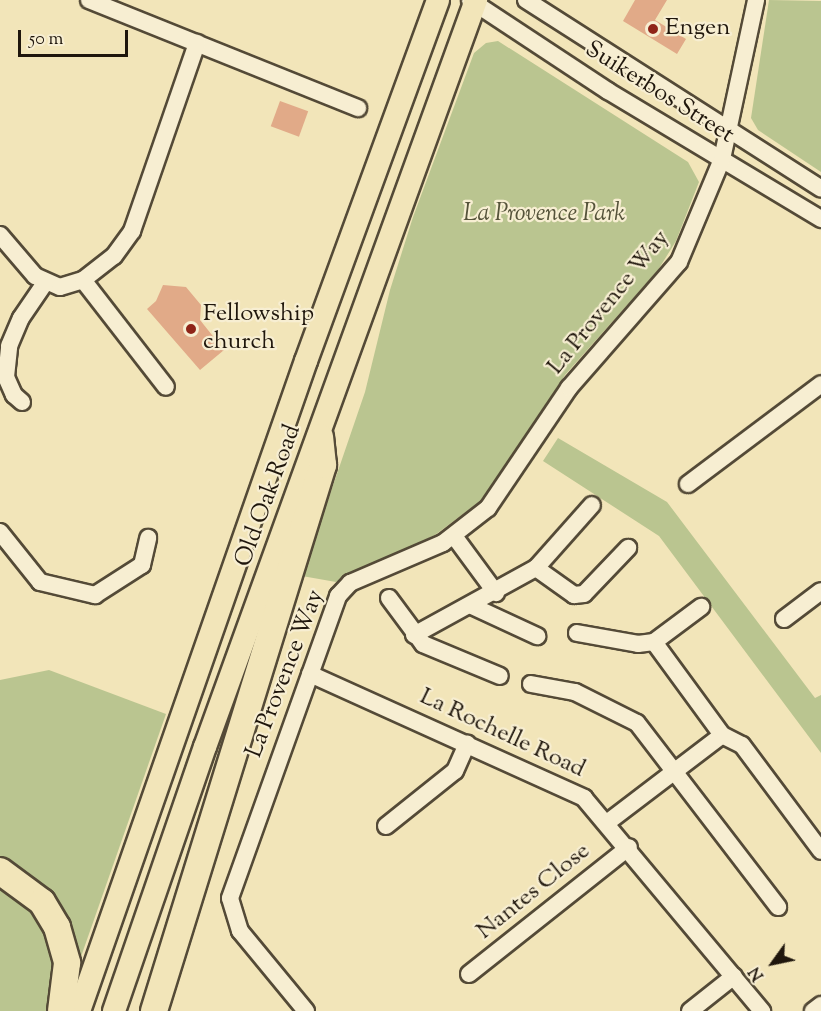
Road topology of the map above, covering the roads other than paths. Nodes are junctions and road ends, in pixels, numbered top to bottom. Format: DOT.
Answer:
graph roads {
  1 [pos="89,0"];
  2 [pos="438,0"];
  3 [pos="526,0"];
  4 [pos="756,0"];
  5 [pos="474,1"];
  6 [pos="197,43"];
  7 [pos="358,108"];
  8 [pos="730,130"];
  9 [pos="722,159"];
  10 [pos="821,189"];
  11 [pos="821,219"];
  12 [pos="0,235"];
  13 [pos="82,280"];
  14 [pos="45,283"];
  15 [pos="821,384"];
  16 [pos="166,387"];
  17 [pos="22,402"];
  18 [pos="320,437"];
  19 [pos="688,484"];
  20 [pos="592,504"];
  21 [pos="0,532"];
  22 [pos="454,537"];
  23 [pos="148,538"];
  24 [pos="628,548"];
  25 [pos="536,568"];
  26 [pos="821,591"];
  27 [pos="496,593"];
  28 [pos="389,598"];
  29 [pos="472,606"];
  30 [pos="701,607"];
  31 [pos="784,618"];
  32 [pos="577,633"];
  33 [pos="414,635"];
  34 [pos="537,636"];
  35 [pos="654,642"];
  36 [pos="310,674"];
  37 [pos="500,676"];
  38 [pos="531,684"];
  39 [pos="722,735"];
  40 [pos="467,744"];
  41 [pos="673,772"];
  42 [pos="608,822"];
  43 [pos="386,826"];
  44 [pos="629,847"];
  45 [pos="821,851"];
  46 [pos="0,871"];
  47 [pos="778,907"];
  48 [pos="469,974"];
  49 [pos="734,976"];
  50 [pos="821,1005"];
  51 [pos="61,1011"];
  52 [pos="79,1011"];
  53 [pos="114,1011"];
  54 [pos="154,1011"];
  55 [pos="306,1011"];
  56 [pos="690,1011"];
  57 [pos="762,1011"];
  58 [pos="813,1011"];
  1 -- 6 [label="street"];
  2 -- 52 [label="main road, Old Oak Road"];
  3 -- 8 [label="street, Suikerbos Street"];
  4 -- 8 [label="street, La Provence Way"];
  5 -- 9 [label="street, Suikerbos Street"];
  5 -- 18 [label="main road, Old Oak Road"];
  6 -- 7 [label="street"];
  6 -- 13 [label="street"];
  8 -- 9 [label="street, La Provence Way"];
  8 -- 10 [label="street, Suikerbos Street"];
  9 -- 11 [label="street, Suikerbos Street"];
  9 -- 22 [label="street, La Provence Way"];
  12 -- 14 [label="street"];
  13 -- 14 [label="street"];
  13 -- 16 [label="street"];
  14 -- 17 [label="street"];
  15 -- 19 [label="street"];
  18 -- 53 [label="main road, Old Oak Road"];
  18 -- 54 [label="highway"];
  20 -- 25 [label="street"];
  21 -- 23 [label="street"];
  22 -- 27 [label="street"];
  22 -- 36 [label="street, La Provence Way"];
  24 -- 25 [label="street"];
  25 -- 27 [label="street"];
  26 -- 31 [label="street"];
  27 -- 29 [label="street"];
  28 -- 33 [label="street"];
  29 -- 33 [label="street"];
  29 -- 34 [label="street"];
  30 -- 35 [label="street"];
  32 -- 35 [label="street"];
  33 -- 37 [label="street"];
  35 -- 39 [label="street"];
  36 -- 40 [label="street, La Rochelle Road"];
  36 -- 55 [label="street, La Provence Way"];
  38 -- 41 [label="street"];
  39 -- 41 [label="street"];
  39 -- 45 [label="street"];
  40 -- 42 [label="street, La Rochelle Road"];
  40 -- 43 [label="street"];
  41 -- 42 [label="street"];
  41 -- 47 [label="street"];
  42 -- 44 [label="street, La Rochelle Road"];
  44 -- 48 [label="street, Nantes Close"];
  44 -- 49 [label="street, La Rochelle Road"];
  46 -- 51 [label="highway"];
  49 -- 56 [label="street"];
  49 -- 57 [label="street, La Rochelle Road"];
  50 -- 58 [label="street"];
}
